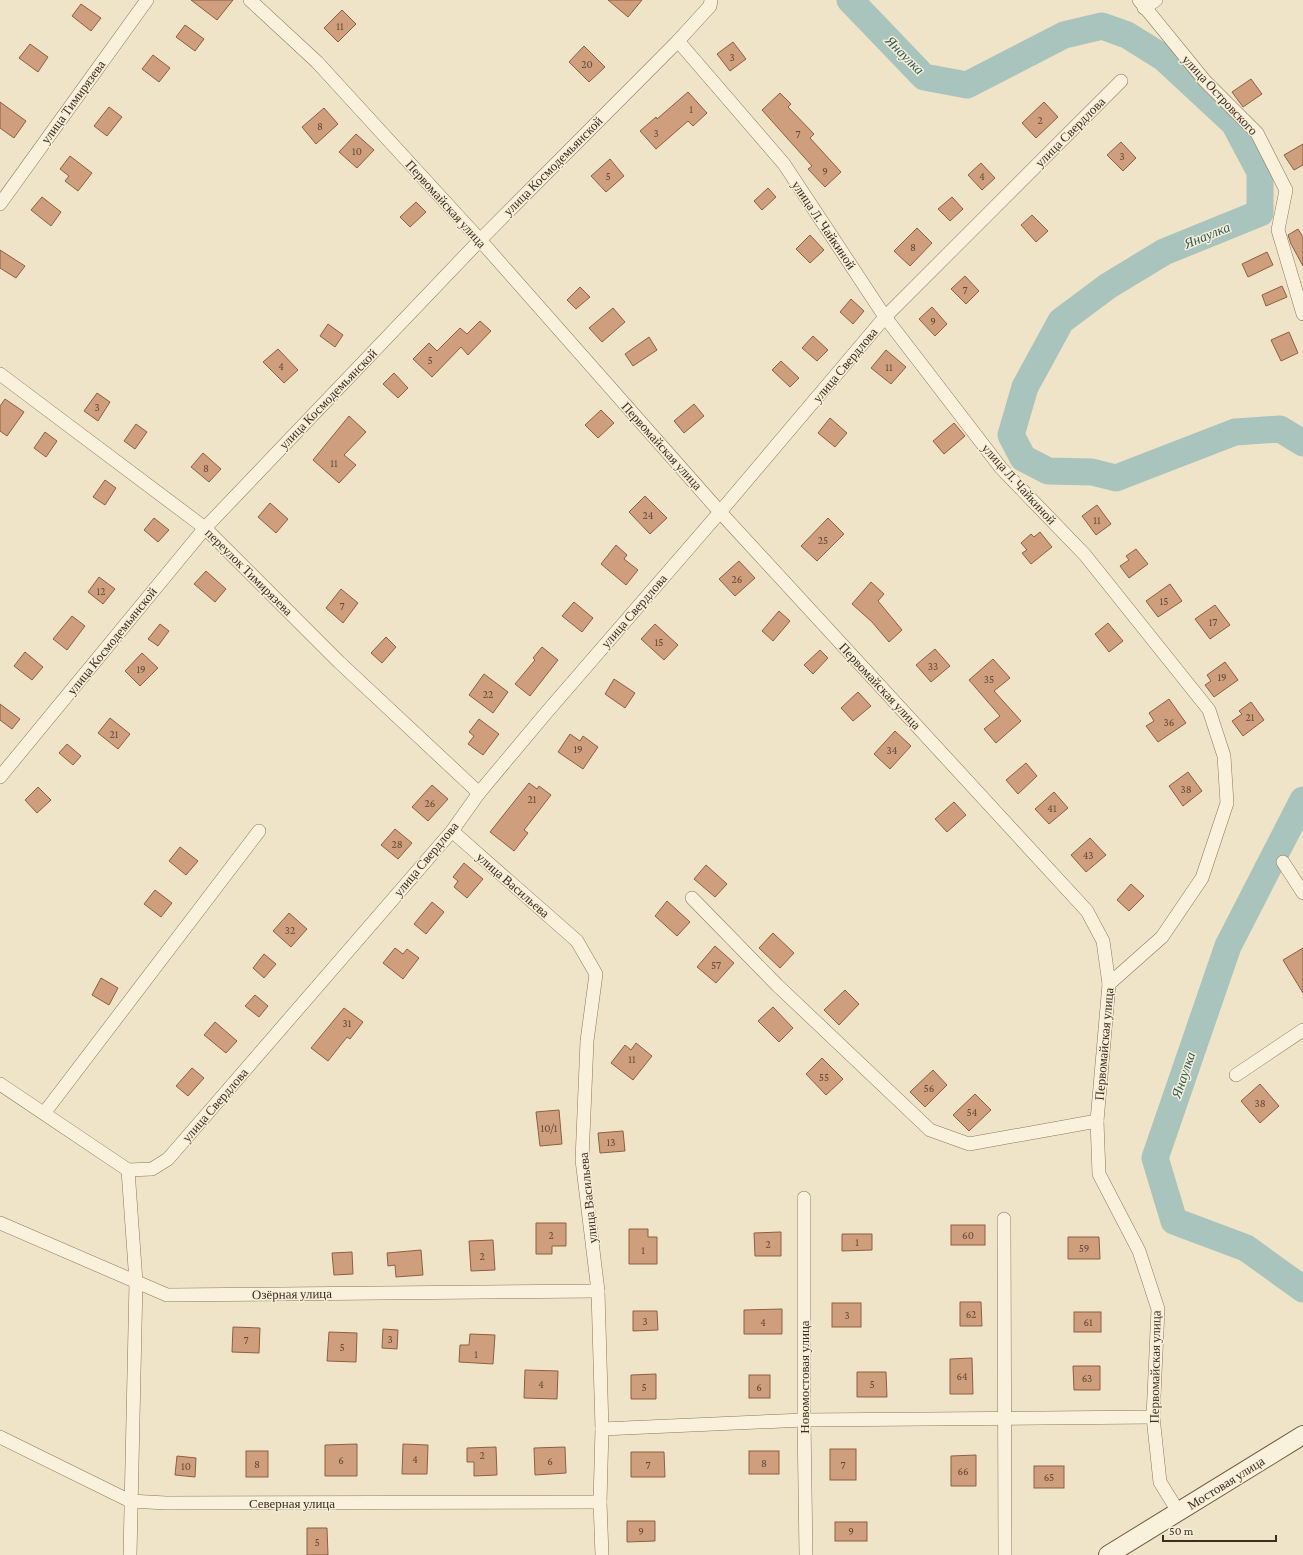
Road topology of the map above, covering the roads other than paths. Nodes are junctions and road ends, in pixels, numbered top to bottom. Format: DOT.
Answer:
graph roads {
  1 [pos="147,0"];
  2 [pos="250,0"];
  3 [pos="711,0"];
  4 [pos="1156,0"];
  5 [pos="1142,4"];
  6 [pos="678,42"];
  7 [pos="1121,81"];
  8 [pos="0,204"];
  9 [pos="480,240"];
  10 [pos="1303,314"];
  11 [pos="885,317"];
  12 [pos="0,374"];
  13 [pos="720,512"];
  14 [pos="206,528"];
  15 [pos="0,777"];
  16 [pos="479,794"];
  17 [pos="452,830"];
  18 [pos="259,831"];
  19 [pos="1283,862"];
  20 [pos="1303,893"];
  21 [pos="692,898"];
  22 [pos="1109,984"];
  23 [pos="1303,1030"];
  24 [pos="1236,1075"];
  25 [pos="0,1084"];
  26 [pos="44,1112"];
  27 [pos="1097,1121"];
  28 [pos="128,1170"];
  29 [pos="804,1198"];
  30 [pos="1004,1219"];
  31 [pos="0,1223"];
  32 [pos="136,1282"];
  33 [pos="598,1291"];
  34 [pos="1153,1417"];
  35 [pos="1005,1419"];
  36 [pos="804,1420"];
  37 [pos="602,1429"];
  38 [pos="1303,1435"];
  39 [pos="0,1437"];
  40 [pos="130,1501"];
  41 [pos="600,1502"];
  42 [pos="1178,1513"];
  43 [pos="130,1555"];
  44 [pos="602,1555"];
  45 [pos="806,1555"];
  46 [pos="1005,1555"];
  47 [pos="1108,1555"];
  1 -- 8 [label="street, улица Тимирязева"];
  2 -- 9 [label="street, Первомайская улица"];
  3 -- 6 [label="street"];
  4 -- 5 [label="street"];
  5 -- 10 [label="street, улица Островского"];
  6 -- 9 [label="street, улица Космодемьянской"];
  6 -- 11 [label="street, улица Л. Чайкиной"];
  7 -- 11 [label="street, улица Свердлова"];
  9 -- 13 [label="street, Первомайская улица"];
  9 -- 14 [label="street, улица Космодемьянской"];
  11 -- 13 [label="street, улица Свердлова"];
  11 -- 22 [label="street, улица Л. Чайкиной"];
  12 -- 14 [label="street, переулок Тимирязева"];
  13 -- 16 [label="street, улица Свердлова"];
  13 -- 22 [label="street, Первомайская улица"];
  14 -- 15 [label="street, улица Космодемьянской"];
  14 -- 16 [label="street, переулок Тимирязева"];
  16 -- 17 [label="street, улица Свердлова"];
  17 -- 28 [label="street, улица Свердлова"];
  17 -- 33 [label="street, улица Васильева"];
  18 -- 26 [label="street"];
  19 -- 20 [label="street"];
  21 -- 27 [label="street"];
  22 -- 27 [label="street, Первомайская улица"];
  23 -- 24 [label="street"];
  25 -- 26 [label="street"];
  26 -- 28 [label="street"];
  27 -- 34 [label="street, Первомайская улица"];
  28 -- 32 [label="street"];
  29 -- 36 [label="street, Новомостовая улица"];
  30 -- 35 [label="street"];
  31 -- 32 [label="street, Озёрная улица"];
  32 -- 33 [label="street, Озёрная улица"];
  32 -- 40 [label="street"];
  33 -- 37 [label="street, улица Васильева"];
  34 -- 35 [label="street"];
  34 -- 42 [label="street, Первомайская улица"];
  35 -- 36 [label="street"];
  35 -- 46 [label="street"];
  36 -- 37 [label="street"];
  36 -- 45 [label="street, Новомостовая улица"];
  37 -- 41 [label="street, улица Васильева"];
  38 -- 42 [label="main road, Мостовая улица"];
  39 -- 40 [label="street, Северная улица"];
  40 -- 41 [label="street, Северная улица"];
  40 -- 43 [label="street"];
  41 -- 44 [label="street, улица Васильева"];
  42 -- 47 [label="main road, Мостовая улица"];
}
